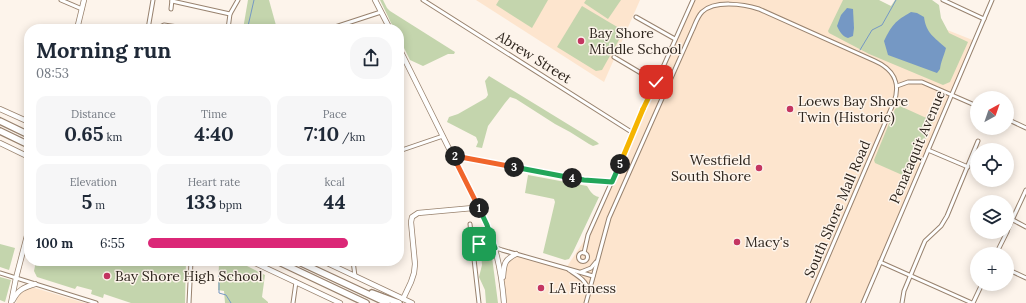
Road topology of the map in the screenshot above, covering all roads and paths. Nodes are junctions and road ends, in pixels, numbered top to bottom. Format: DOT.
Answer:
graph roads {
  1 [pos="61,0"];
  2 [pos="84,0"];
  3 [pos="153,0"];
  4 [pos="172,0"];
  5 [pos="238,0"];
  6 [pos="375,0"];
  7 [pos="423,0"];
  8 [pos="693,0"];
  9 [pos="943,0"];
  10 [pos="992,0"];
  11 [pos="719,1"];
  12 [pos="82,9"];
  13 [pos="171,9"];
  14 [pos="381,12"];
  15 [pos="230,14"];
  16 [pos="636,16"];
  17 [pos="984,19"];
  18 [pos="78,24"];
  19 [pos="149,24"];
  20 [pos="229,24"];
  21 [pos="344,24"];
  22 [pos="387,24"];
  23 [pos="675,39"];
  24 [pos="614,57"];
  25 [pos="404,64"];
  26 [pos="656,82"];
  27 [pos="897,86"];
  28 [pos="952,95"];
  29 [pos="970,103"];
  30 [pos="0,109"];
  31 [pos="24,120"];
  32 [pos="0,121"];
  33 [pos="1014,122"];
  34 [pos="1026,128"];
  35 [pos="0,131"];
  36 [pos="24,133"];
  37 [pos="633,133"];
  38 [pos="443,136"];
  39 [pos="978,141"];
  40 [pos="0,143"];
  41 [pos="24,143"];
  42 [pos="404,149"];
  43 [pos="928,150"];
  44 [pos="24,155"];
  45 [pos="453,156"];
  46 [pos="968,167"];
  47 [pos="612,182"];
  48 [pos="1026,190"];
  49 [pos="478,206"];
  50 [pos="1014,216"];
  51 [pos="1014,221"];
  52 [pos="470,224"];
  53 [pos="1026,227"];
  54 [pos="473,244"];
  55 [pos="24,247"];
  56 [pos="495,248"];
  57 [pos="584,253"];
  58 [pos="516,254"];
  59 [pos="597,261"];
  60 [pos="880,262"];
  61 [pos="191,266"];
  62 [pos="262,266"];
  63 [pos="288,266"];
  64 [pos="308,266"];
  65 [pos="334,266"];
  66 [pos="354,266"];
  67 [pos="566,268"];
  68 [pos="581,272"];
  69 [pos="1014,272"];
  70 [pos="0,273"];
  71 [pos="355,276"];
  72 [pos="593,276"];
  73 [pos="910,276"];
  74 [pos="16,278"];
  75 [pos="1026,278"];
  76 [pos="296,282"];
  77 [pos="35,284"];
  78 [pos="349,285"];
  79 [pos="502,287"];
  80 [pos="978,291"];
  81 [pos="589,292"];
  82 [pos="401,301"];
  83 [pos="11,303"];
  84 [pos="96,303"];
  85 [pos="189,303"];
  86 [pos="293,303"];
  87 [pos="340,303"];
  88 [pos="366,303"];
  89 [pos="387,303"];
  90 [pos="412,303"];
  91 [pos="479,303"];
  92 [pos="504,303"];
  93 [pos="586,303"];
  94 [pos="808,303"];
  95 [pos="863,303"];
  96 [pos="902,303"];
  97 [pos="972,303"];
  1 -- 12 [label="street"];
  2 -- 12 [label="street"];
  3 -- 19 [label="street"];
  4 -- 13 [label="street"];
  4 -- 15 [label="street"];
  5 -- 15 [label="street"];
  6 -- 14 [label="street"];
  7 -- 37 [label="street, Abrew Street"];
  8 -- 23 [label="street"];
  9 -- 17 [label="street"];
  10 -- 17 [label="street, Penataquit Avenue"];
  11 -- 27 [label="street"];
  11 -- 59 [label="street"];
  12 -- 18 [label="street"];
  14 -- 21 [label="street"];
  14 -- 22 [label="street"];
  15 -- 20 [label="street"];
  16 -- 23 [label="street"];
  17 -- 28 [label="street, Penataquit Avenue"];
  23 -- 26 [label="street"];
  24 -- 26 [label="street"];
  25 -- 38 [label="street"];
  26 -- 37 [label="street"];
  27 -- 28 [label="street"];
  27 -- 94 [label="street, South Shore Mall Road"];
  28 -- 29 [label="street"];
  28 -- 43 [label="street, Penataquit Avenue"];
  30 -- 31 [label="street"];
  32 -- 36 [label="highway"];
  33 -- 34 [label="street"];
  35 -- 41 [label="highway"];
  37 -- 47 [label="street"];
  38 -- 42 [label="street"];
  38 -- 45 [label="street"];
  39 -- 46 [label="street"];
  40 -- 44 [label="street"];
  43 -- 46 [label="street"];
  43 -- 60 [label="street, Penataquit Avenue"];
  45 -- 47 [label="street"];
  45 -- 49 [label="street"];
  46 -- 73 [label="street"];
  47 -- 57 [label="street"];
  48 -- 50 [label="street"];
  49 -- 56 [label="street"];
  49 -- 82 [label="street"];
  51 -- 53 [label="street"];
  52 -- 54 [label="street"];
  54 -- 56 [label="street"];
  54 -- 91 [label="street"];
  55 -- 74 [label="street"];
  56 -- 58 [label="street"];
  56 -- 79 [label="street"];
  58 -- 67 [label="street"];
  58 -- 79 [label="street"];
  59 -- 68 [label="street"];
  59 -- 72 [label="street"];
  60 -- 73 [label="street"];
  60 -- 95 [label="street, Penataquit Avenue"];
  61 -- 85 [label="street"];
  62 -- 76 [label="street"];
  63 -- 88 [label="highway"];
  64 -- 78 [label="highway"];
  65 -- 71 [label="street"];
  66 -- 71 [label="street"];
  67 -- 68 [label="street"];
  67 -- 81 [label="street"];
  68 -- 72 [label="street"];
  69 -- 75 [label="street"];
  70 -- 74 [label="street"];
  71 -- 82 [label="street"];
  72 -- 81 [label="street"];
  73 -- 96 [label="street"];
  73 -- 97 [label="street"];
  74 -- 77 [label="street"];
  74 -- 83 [label="street"];
  76 -- 86 [label="street"];
  76 -- 87 [label="street"];
  77 -- 83 [label="street"];
  77 -- 84 [label="street"];
  78 -- 82 [label="highway"];
  78 -- 89 [label="highway"];
  79 -- 92 [label="street"];
  80 -- 97 [label="street"];
  81 -- 93 [label="street"];
  82 -- 90 [label="street"];
}
